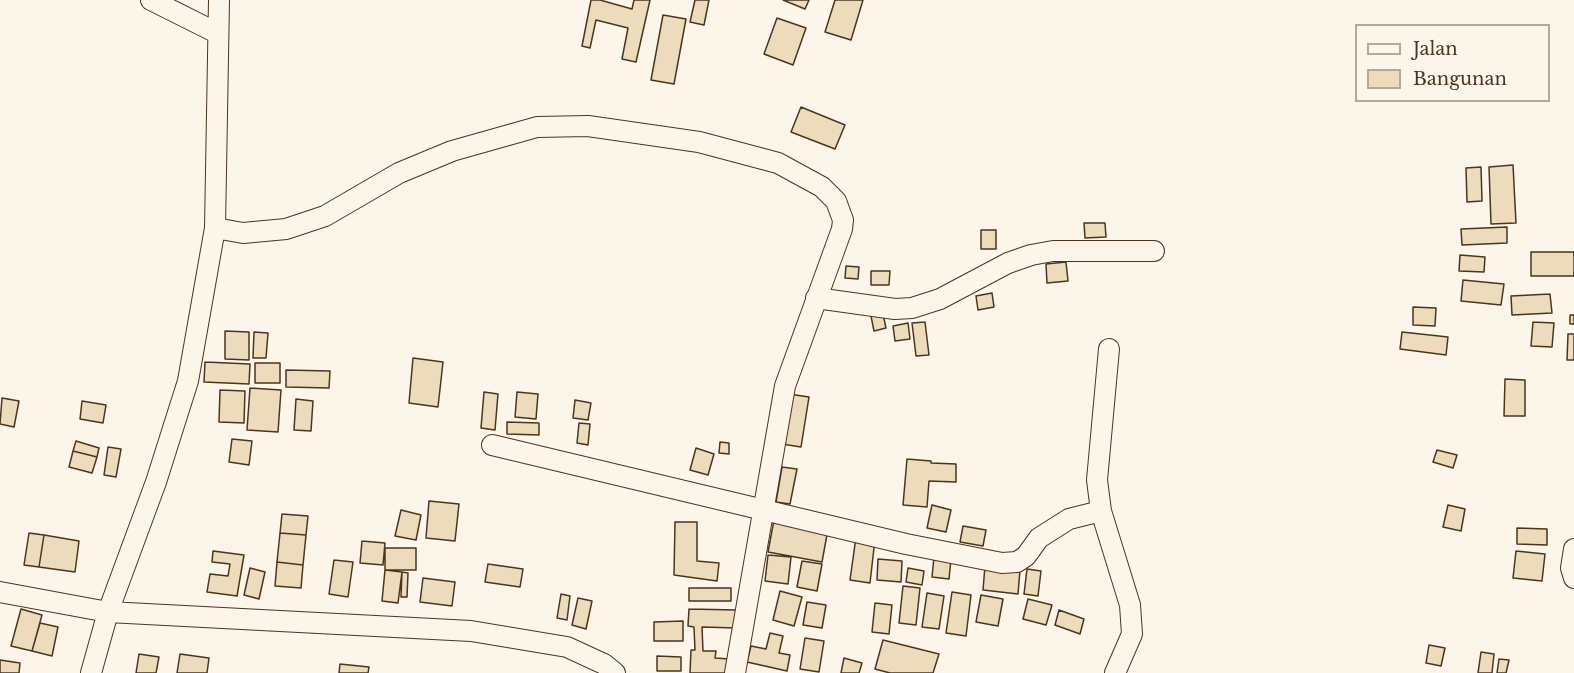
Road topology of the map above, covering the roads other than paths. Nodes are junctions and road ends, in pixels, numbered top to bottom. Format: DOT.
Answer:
graph roads {
  1 [pos="151,0"];
  2 [pos="219,0"];
  3 [pos="217,33"];
  4 [pos="215,228"];
  5 [pos="1154,250"];
  6 [pos="816,298"];
  7 [pos="1109,350"];
  8 [pos="492,446"];
  9 [pos="762,510"];
  10 [pos="1101,511"];
  11 [pos="1574,549"];
  12 [pos="1574,578"];
  13 [pos="0,592"];
  14 [pos="108,612"];
  15 [pos="91,673"];
  16 [pos="615,673"];
  17 [pos="735,673"];
  18 [pos="1115,673"];
  1 -- 3 [label="street"];
  2 -- 3 [label="street"];
  3 -- 4 [label="street"];
  4 -- 6 [label="street"];
  4 -- 14 [label="street"];
  5 -- 6 [label="street"];
  6 -- 9 [label="street"];
  7 -- 10 [label="street"];
  8 -- 9 [label="street"];
  9 -- 10 [label="street"];
  9 -- 17 [label="street"];
  10 -- 18 [label="street"];
  11 -- 12 [label="street"];
  13 -- 14 [label="street"];
  14 -- 15 [label="street"];
  14 -- 16 [label="street"];
}
